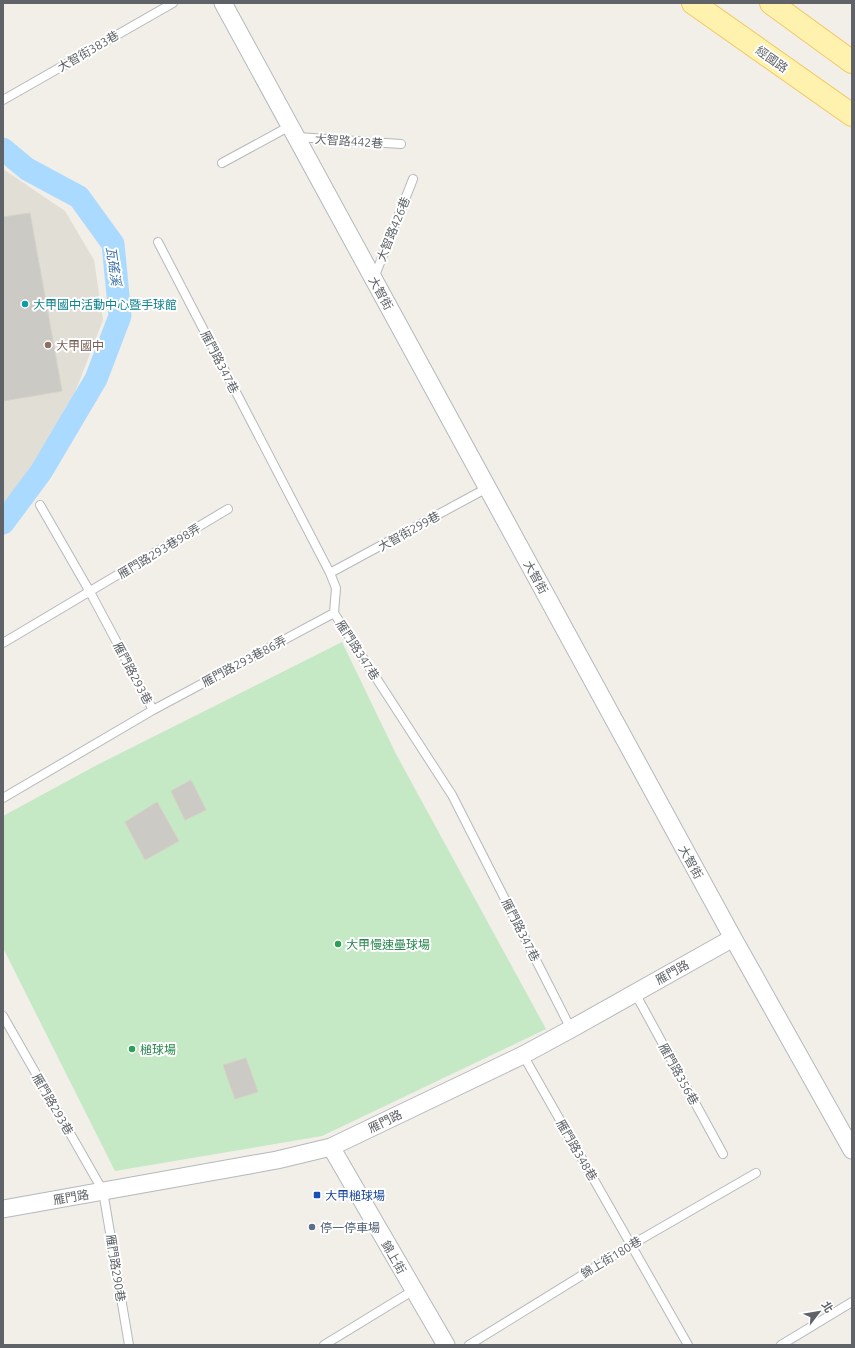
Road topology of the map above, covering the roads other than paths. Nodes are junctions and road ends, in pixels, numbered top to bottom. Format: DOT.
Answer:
graph roads {
  1 [pos="173,3"];
  2 [pos="223,3"];
  3 [pos="693,3"];
  4 [pos="771,3"];
  5 [pos="852,62"];
  6 [pos="3,100"];
  7 [pos="852,115"];
  8 [pos="293,131"];
  9 [pos="401,144"];
  10 [pos="222,163"];
  11 [pos="413,179"];
  12 [pos="158,242"];
  13 [pos="373,279"];
  14 [pos="487,488"];
  15 [pos="40,505"];
  16 [pos="228,509"];
  17 [pos="330,573"];
  18 [pos="90,592"];
  19 [pos="334,613"];
  20 [pos="3,643"];
  21 [pos="153,710"];
  22 [pos="3,798"];
  23 [pos="733,938"];
  24 [pos="635,993"];
  25 [pos="3,1016"];
  26 [pos="571,1029"];
  27 [pos="523,1055"];
  28 [pos="331,1147"];
  29 [pos="852,1150"];
  30 [pos="723,1154"];
  31 [pos="756,1173"];
  32 [pos="103,1191"];
  33 [pos="3,1209"];
  34 [pos="631,1245"];
  35 [pos="414,1290"];
  36 [pos="852,1302"];
  37 [pos="129,1345"];
  38 [pos="324,1345"];
  39 [pos="446,1345"];
  40 [pos="468,1345"];
  41 [pos="688,1345"];
  42 [pos="781,1345"];
  1 -- 6 [label="lane, 大智街383巷"];
  2 -- 8 [label="street, 大智街"];
  3 -- 7 [label="main road, 經國路"];
  4 -- 5 [label="main road"];
  8 -- 9 [label="lane, 大智路442巷"];
  8 -- 10 [label="lane"];
  8 -- 13 [label="street, 大智街"];
  11 -- 13 [label="lane, 大智路426巷"];
  12 -- 17 [label="lane, 雁門路347巷"];
  13 -- 14 [label="street, 大智街"];
  14 -- 17 [label="lane, 大智街299巷"];
  14 -- 23 [label="street, 大智街"];
  15 -- 18 [label="lane, 雁門路293巷"];
  16 -- 18 [label="lane, 雁門路293巷98弄"];
  17 -- 19 [label="lane, 雁門路347巷"];
  18 -- 20 [label="lane, 雁門路293巷98弄"];
  18 -- 21 [label="lane, 雁門路293巷"];
  19 -- 21 [label="lane, 雁門路293巷86弄"];
  19 -- 26 [label="lane, 雁門路347巷"];
  21 -- 22 [label="lane, 雁門路293巷"];
  23 -- 24 [label="street, 雁門路"];
  23 -- 29 [label="street, 大智街"];
  24 -- 26 [label="street, 雁門路"];
  24 -- 30 [label="lane, 雁門路356巷"];
  25 -- 32 [label="lane, 雁門路293巷"];
  26 -- 27 [label="street, 雁門路"];
  27 -- 28 [label="street, 雁門路"];
  27 -- 34 [label="lane, 雁門路348巷"];
  28 -- 32 [label="street, 雁門路"];
  28 -- 35 [label="street, 錦上街"];
  31 -- 34 [label="lane, 錦上街180巷"];
  32 -- 33 [label="street, 雁門路"];
  32 -- 37 [label="lane, 雁門路290巷"];
  34 -- 40 [label="lane, 錦上街180巷"];
  34 -- 41 [label="lane, 雁門路348巷"];
  35 -- 38 [label="lane"];
  35 -- 39 [label="street, 錦上街"];
  36 -- 42 [label="lane"];
}
